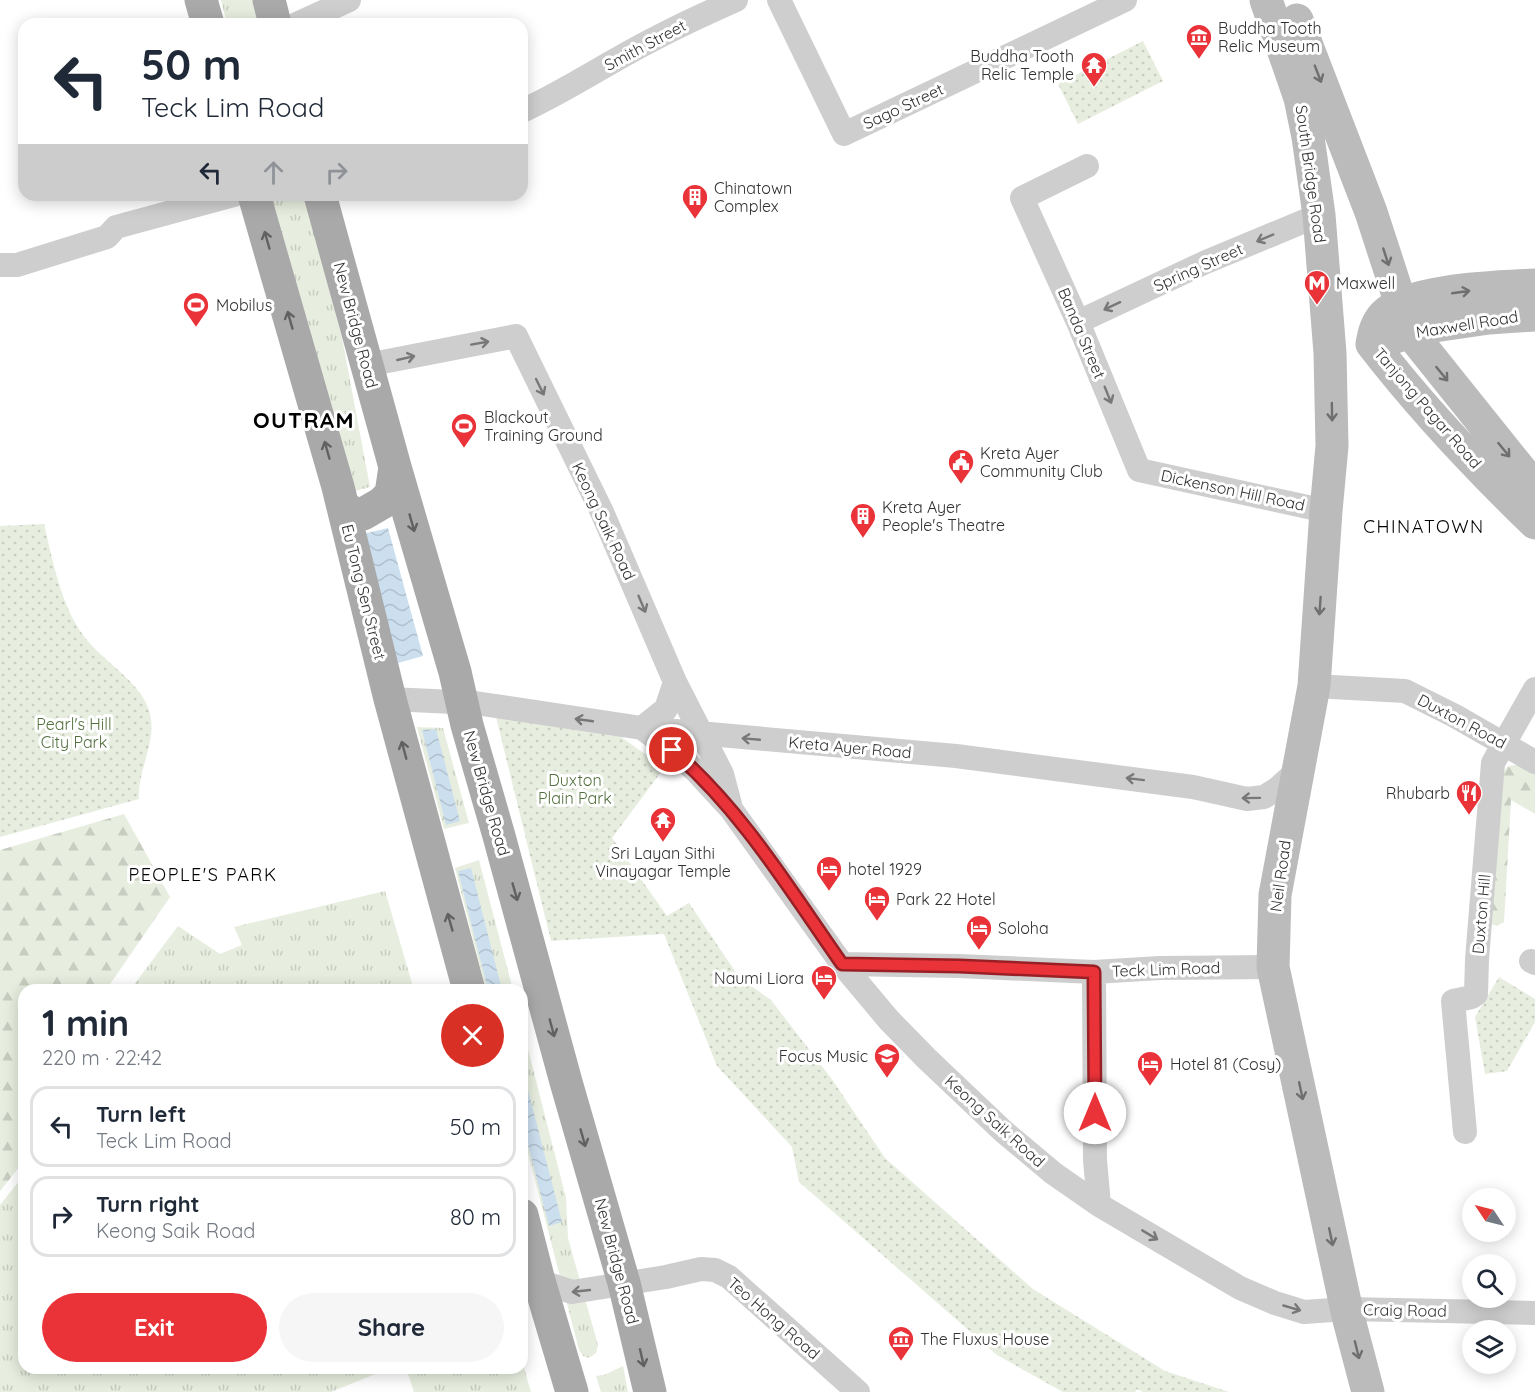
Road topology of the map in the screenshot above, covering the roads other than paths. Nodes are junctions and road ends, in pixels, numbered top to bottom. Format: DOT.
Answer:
graph roads {
  1 [pos="201,0"];
  2 [pos="269,0"];
  3 [pos="350,0"];
  4 [pos="736,0"];
  5 [pos="778,0"];
  6 [pos="1125,0"];
  7 [pos="1266,0"];
  8 [pos="1289,0"];
  9 [pos="206,18"];
  10 [pos="274,18"];
  11 [pos="310,18"];
  12 [pos="556,92"];
  13 [pos="528,100"];
  14 [pos="528,108"];
  15 [pos="1088,166"];
  16 [pos="239,201"];
  17 [pos="249,201"];
  18 [pos="329,201"];
  19 [pos="1319,215"];
  20 [pos="0,265"];
  21 [pos="1535,285"];
  22 [pos="1535,315"];
  23 [pos="1407,317"];
  24 [pos="1078,322"];
  25 [pos="1372,344"];
  26 [pos="1330,353"];
  27 [pos="367,364"];
  28 [pos="395,467"];
  29 [pos="1139,470"];
  30 [pos="1535,488"];
  31 [pos="343,506"];
  32 [pos="1326,511"];
  33 [pos="1535,522"];
  34 [pos="675,682"];
  35 [pos="1314,686"];
  36 [pos="1535,689"];
  37 [pos="390,699"];
  38 [pos="461,702"];
  39 [pos="642,728"];
  40 [pos="703,734"];
  41 [pos="1503,742"];
  42 [pos="1535,762"];
  43 [pos="1299,769"];
  44 [pos="731,809"];
  45 [pos="842,964"];
  46 [pos="1274,967"];
  47 [pos="1094,972"];
  48 [pos="467,984"];
  49 [pos="1465,1132"];
  50 [pos="1099,1205"];
  51 [pos="528,1238"];
  52 [pos="539,1281"];
  53 [pos="624,1283"];
  54 [pos="1348,1312"];
  55 [pos="1535,1313"];
  56 [pos="1535,1321"];
  57 [pos="572,1392"];
  58 [pos="650,1392"];
  59 [pos="858,1392"];
  60 [pos="1368,1392"];
  1 -- 9 [label="main road"];
  2 -- 10 [label="main road"];
  3 -- 11 [label="street"];
  4 -- 12 [label="street, Smith Street"];
  5 -- 6 [label="street, Sago Street"];
  7 -- 19 [label="main road, South Bridge Road"];
  8 -- 23 [label="main road, South Bridge Road, one-way"];
  12 -- 13 [label="street, Smith Street"];
  12 -- 14 [label="street, Smith Street"];
  15 -- 24 [label="street, Banda Street"];
  16 -- 20 [label="street"];
  31 -- 17 [label="main road, Eu Tong Sen Street, one-way"];
  18 -- 27 [label="main road, New Bridge Road"];
  19 -- 24 [label="street, Spring Street, one-way"];
  19 -- 26 [label="main road, South Bridge Road"];
  23 -- 21 [label="main road, Maxwell Road, one-way"];
  22 -- 23 [label="main road, Maxwell Road"];
  23 -- 25 [label="main road, Maxwell Road"];
  23 -- 30 [label="main road, Tanjong Pagar Road, one-way"];
  24 -- 29 [label="street, Banda Street, one-way"];
  25 -- 26 [label="main road, Maxwell Road"];
  25 -- 33 [label="main road, Tanjong Pagar Road"];
  26 -- 32 [label="main road, Neil Road, one-way"];
  27 -- 28 [label="main road, New Bridge Road"];
  27 -- 34 [label="street, Keong Saik Road, one-way"];
  28 -- 31 [label="main road"];
  28 -- 38 [label="main road, New Bridge Road, one-way"];
  29 -- 32 [label="street, Dickenson Hill Road"];
  31 -- 37 [label="main road, Eu Tong Sen Street"];
  32 -- 35 [label="main road, Neil Road, one-way"];
  34 -- 39 [label="street"];
  34 -- 40 [label="street, Keong Saik Road"];
  35 -- 41 [label="street, Duxton Road"];
  35 -- 43 [label="main road, Neil Road"];
  36 -- 41 [label="street, Duxton Hill"];
  37 -- 38 [label="street, Kreta Ayer Road"];
  48 -- 37 [label="main road, Eu Tong Sen Street, one-way"];
  39 -- 38 [label="street, Kreta Ayer Road, one-way"];
  38 -- 53 [label="main road, New Bridge Road, one-way"];
  39 -- 40 [label="street, Kreta Ayer Road"];
  39 -- 44 [label="street, Keong Saik Road"];
  43 -- 40 [label="street, Kreta Ayer Road, one-way"];
  40 -- 44 [label="street, Keong Saik Road"];
  41 -- 42 [label="street, Duxton Road"];
  41 -- 49 [label="street, Duxton Hill"];
  43 -- 46 [label="main road, Neil Road"];
  44 -- 45 [label="street, Keong Saik Road"];
  45 -- 47 [label="street, Teck Lim Road"];
  45 -- 50 [label="street, Keong Saik Road"];
  46 -- 47 [label="street, Teck Lim Road"];
  46 -- 54 [label="main road, Neil Road, one-way"];
  47 -- 50 [label="street"];
  50 -- 54 [label="street, Keong Saik Road, one-way"];
  51 -- 52 [label="main road"];
  53 -- 52 [label="street, Teo Hong Road, one-way"];
  52 -- 57 [label="main road"];
  53 -- 58 [label="main road, New Bridge Road, one-way"];
  53 -- 59 [label="street, Teo Hong Road"];
  54 -- 55 [label="street, Craig Road"];
  54 -- 56 [label="street, Craig Road"];
  54 -- 60 [label="main road, Neil Road, one-way"];
}
